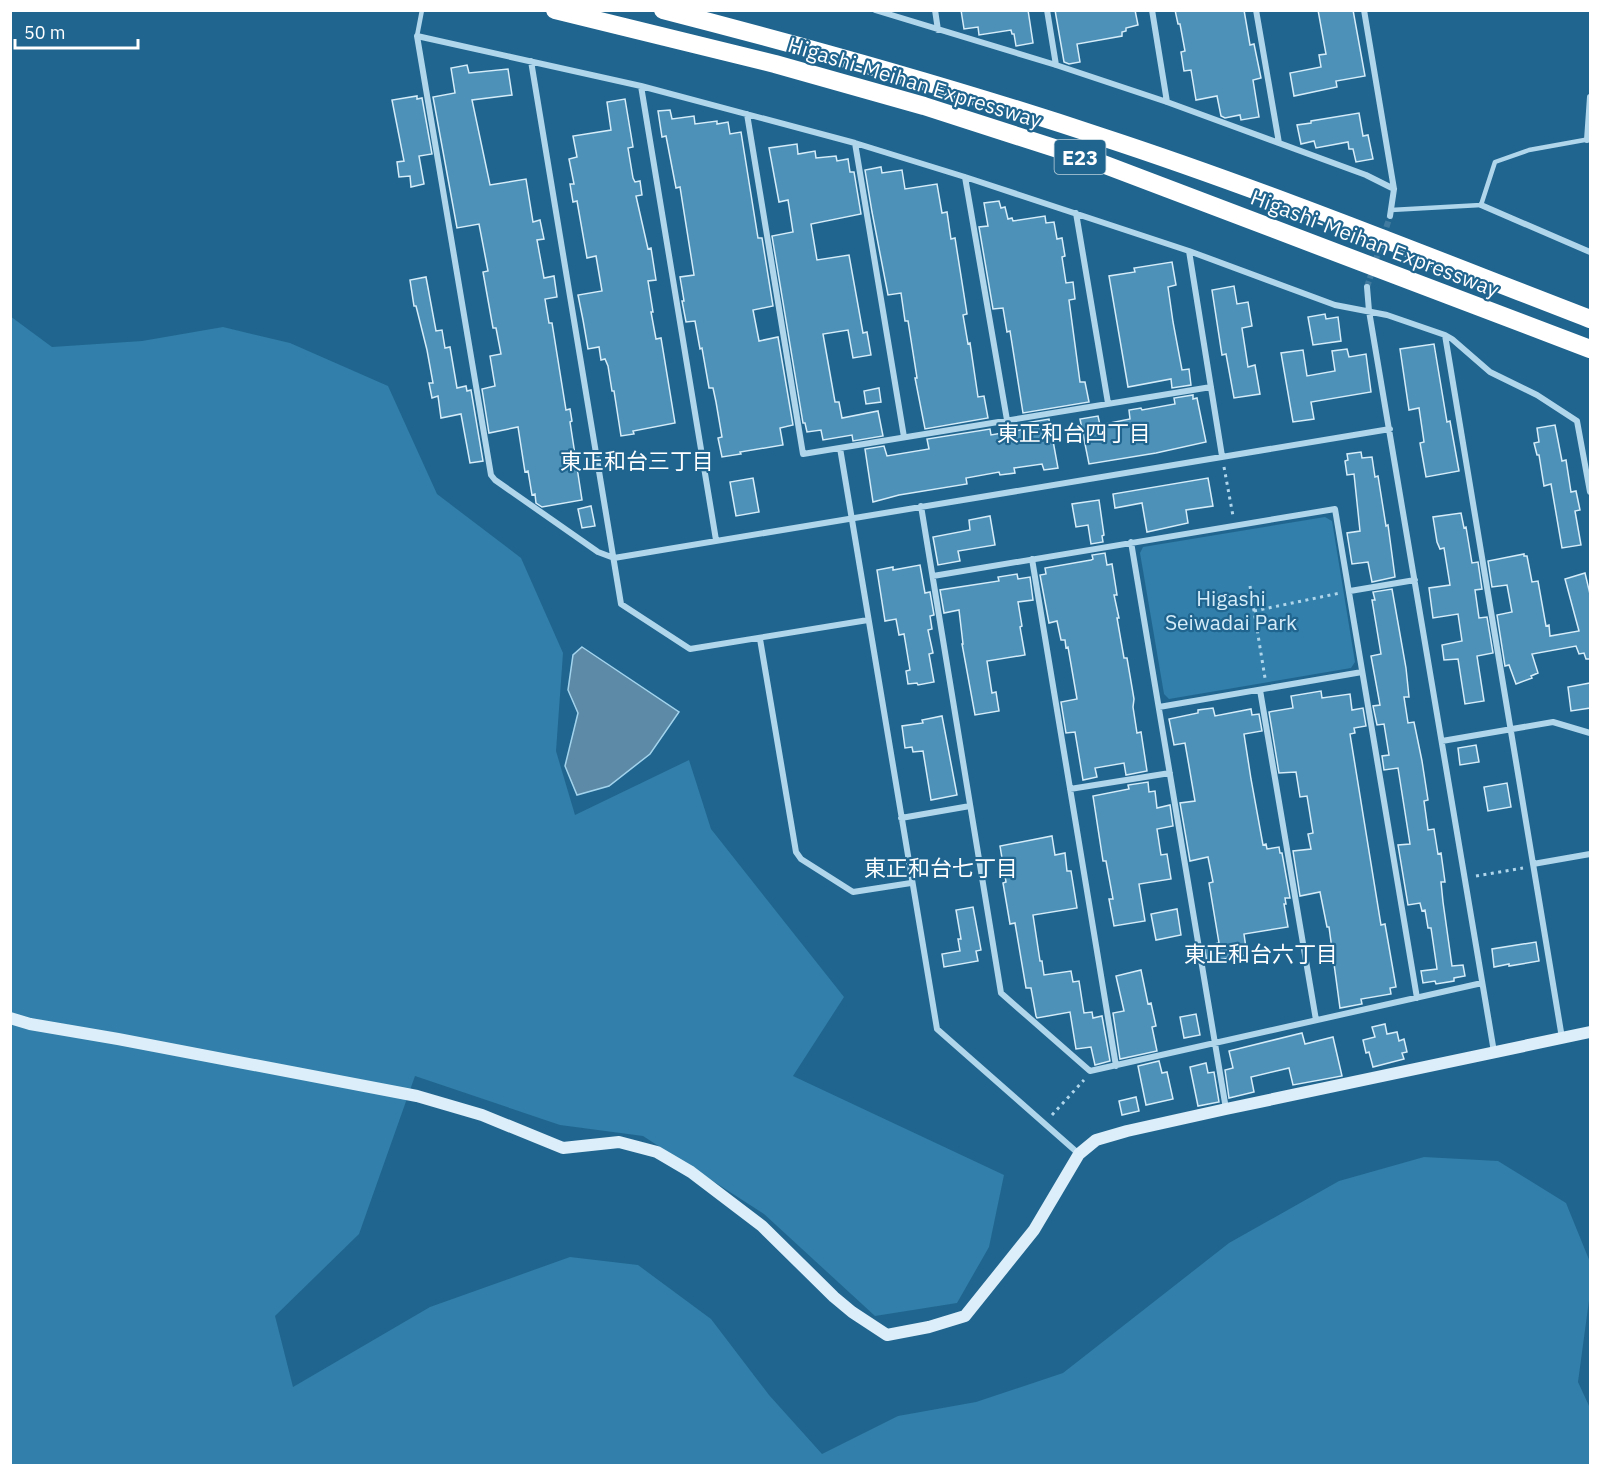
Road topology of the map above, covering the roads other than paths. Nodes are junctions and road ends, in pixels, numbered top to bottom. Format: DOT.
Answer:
graph roads {
  1 [pos="423,10"];
  2 [pos="555,10"];
  3 [pos="663,10"];
  4 [pos="875,10"];
  5 [pos="935,10"];
  6 [pos="1047,10"];
  7 [pos="1152,10"];
  8 [pos="1256,10"];
  9 [pos="1364,10"];
  10 [pos="938,30"];
  11 [pos="417,36"];
  12 [pos="531,60"];
  13 [pos="1056,64"];
  14 [pos="640,86"];
  15 [pos="1590,97"];
  16 [pos="1167,102"];
  17 [pos="747,114"];
  18 [pos="1589,139"];
  19 [pos="855,143"];
  20 [pos="1279,143"];
  21 [pos="965,177"];
  22 [pos="1394,189"];
  23 [pos="1481,205"];
  24 [pos="1076,213"];
  25 [pos="1390,213"];
  26 [pos="1189,251"];
  27 [pos="1590,252"];
  28 [pos="1367,287"];
  29 [pos="1369,311"];
  30 [pos="1590,319"];
  31 [pos="1444,335"];
  32 [pos="1590,349"];
  33 [pos="1211,387"];
  34 [pos="1108,403"];
  35 [pos="1007,420"];
  36 [pos="1390,429"];
  37 [pos="904,437"];
  38 [pos="840,448"];
  39 [pos="1222,456"];
  40 [pos="1590,492"];
  41 [pos="921,506"];
  42 [pos="851,518"];
  43 [pos="716,540"];
  44 [pos="1131,542"];
  45 [pos="614,558"];
  46 [pos="1032,560"];
  47 [pos="933,576"];
  48 [pos="1415,580"];
  49 [pos="1350,591"];
  50 [pos="868,620"];
  51 [pos="760,639"];
  52 [pos="1362,672"];
  53 [pos="1260,690"];
  54 [pos="1159,707"];
  55 [pos="1511,729"];
  56 [pos="1590,733"];
  57 [pos="1442,741"];
  58 [pos="1170,773"];
  59 [pos="1070,789"];
  60 [pos="970,806"];
  61 [pos="901,818"];
  62 [pos="1590,854"];
  63 [pos="1534,865"];
  64 [pos="911,883"];
  65 [pos="1482,983"];
  66 [pos="1417,998"];
  67 [pos="10,1018"];
  68 [pos="1316,1020"];
  69 [pos="1590,1032"];
  70 [pos="1562,1038"];
  71 [pos="1215,1043"];
  72 [pos="1494,1053"];
  73 [pos="1116,1066"];
  74 [pos="1227,1109"];
  75 [pos="1079,1154"];
  1 -- 11 [label="lane"];
  2 -- 32 [label="highway, Higashi-Meihan Expressway / E23"];
  3 -- 30 [label="highway, Higashi-Meihan Expressway / E23"];
  4 -- 10 [label="street"];
  5 -- 10 [label="street"];
  6 -- 13 [label="street"];
  7 -- 16 [label="street"];
  8 -- 20 [label="street"];
  9 -- 22 [label="street"];
  10 -- 13 [label="street"];
  11 -- 12 [label="street"];
  11 -- 45 [label="street"];
  12 -- 14 [label="street"];
  12 -- 45 [label="street"];
  13 -- 16 [label="street"];
  14 -- 17 [label="street"];
  14 -- 43 [label="street"];
  15 -- 18 [label="street"];
  16 -- 20 [label="street"];
  17 -- 19 [label="street"];
  17 -- 38 [label="street"];
  18 -- 23 [label="lane"];
  19 -- 21 [label="street"];
  19 -- 37 [label="street"];
  20 -- 22 [label="street"];
  21 -- 24 [label="street"];
  21 -- 35 [label="street"];
  22 -- 25 [label="street"];
  23 -- 25 [label="lane"];
  23 -- 27 [label="street"];
  24 -- 26 [label="street"];
  24 -- 34 [label="street"];
  26 -- 29 [label="street"];
  26 -- 33 [label="street"];
  28 -- 29 [label="street"];
  29 -- 31 [label="street"];
  29 -- 36 [label="street"];
  31 -- 40 [label="street"];
  31 -- 55 [label="street"];
  33 -- 34 [label="street"];
  33 -- 39 [label="street"];
  34 -- 35 [label="street"];
  35 -- 37 [label="street"];
  36 -- 39 [label="street"];
  36 -- 48 [label="street"];
  37 -- 38 [label="street"];
  38 -- 42 [label="street"];
  39 -- 41 [label="street"];
  41 -- 42 [label="street"];
  41 -- 47 [label="street"];
  42 -- 43 [label="street"];
  42 -- 50 [label="street"];
  43 -- 45 [label="street"];
  44 -- 46 [label="street"];
  44 -- 49 [label="street"];
  44 -- 54 [label="street"];
  45 -- 51 [label="street"];
  46 -- 47 [label="street"];
  46 -- 59 [label="street"];
  47 -- 60 [label="street"];
  48 -- 49 [label="street"];
  48 -- 57 [label="street"];
  49 -- 52 [label="street"];
  50 -- 51 [label="street"];
  50 -- 61 [label="street"];
  51 -- 64 [label="street"];
  52 -- 53 [label="street"];
  52 -- 66 [label="street"];
  53 -- 54 [label="street"];
  53 -- 68 [label="street"];
  54 -- 58 [label="street"];
  55 -- 56 [label="street"];
  55 -- 57 [label="street"];
  55 -- 63 [label="street"];
  57 -- 65 [label="street"];
  58 -- 59 [label="street"];
  58 -- 71 [label="street"];
  59 -- 73 [label="street"];
  60 -- 61 [label="street"];
  60 -- 73 [label="street"];
  61 -- 64 [label="street"];
  62 -- 63 [label="street"];
  63 -- 70 [label="street"];
  64 -- 75 [label="street"];
  65 -- 66 [label="street"];
  65 -- 72 [label="street"];
  66 -- 68 [label="street"];
  67 -- 75 [label="street"];
  68 -- 71 [label="street"];
  69 -- 70 [label="street"];
  70 -- 72 [label="street"];
  71 -- 73 [label="street"];
  71 -- 74 [label="street"];
  72 -- 74 [label="street"];
  74 -- 75 [label="street"];
}
